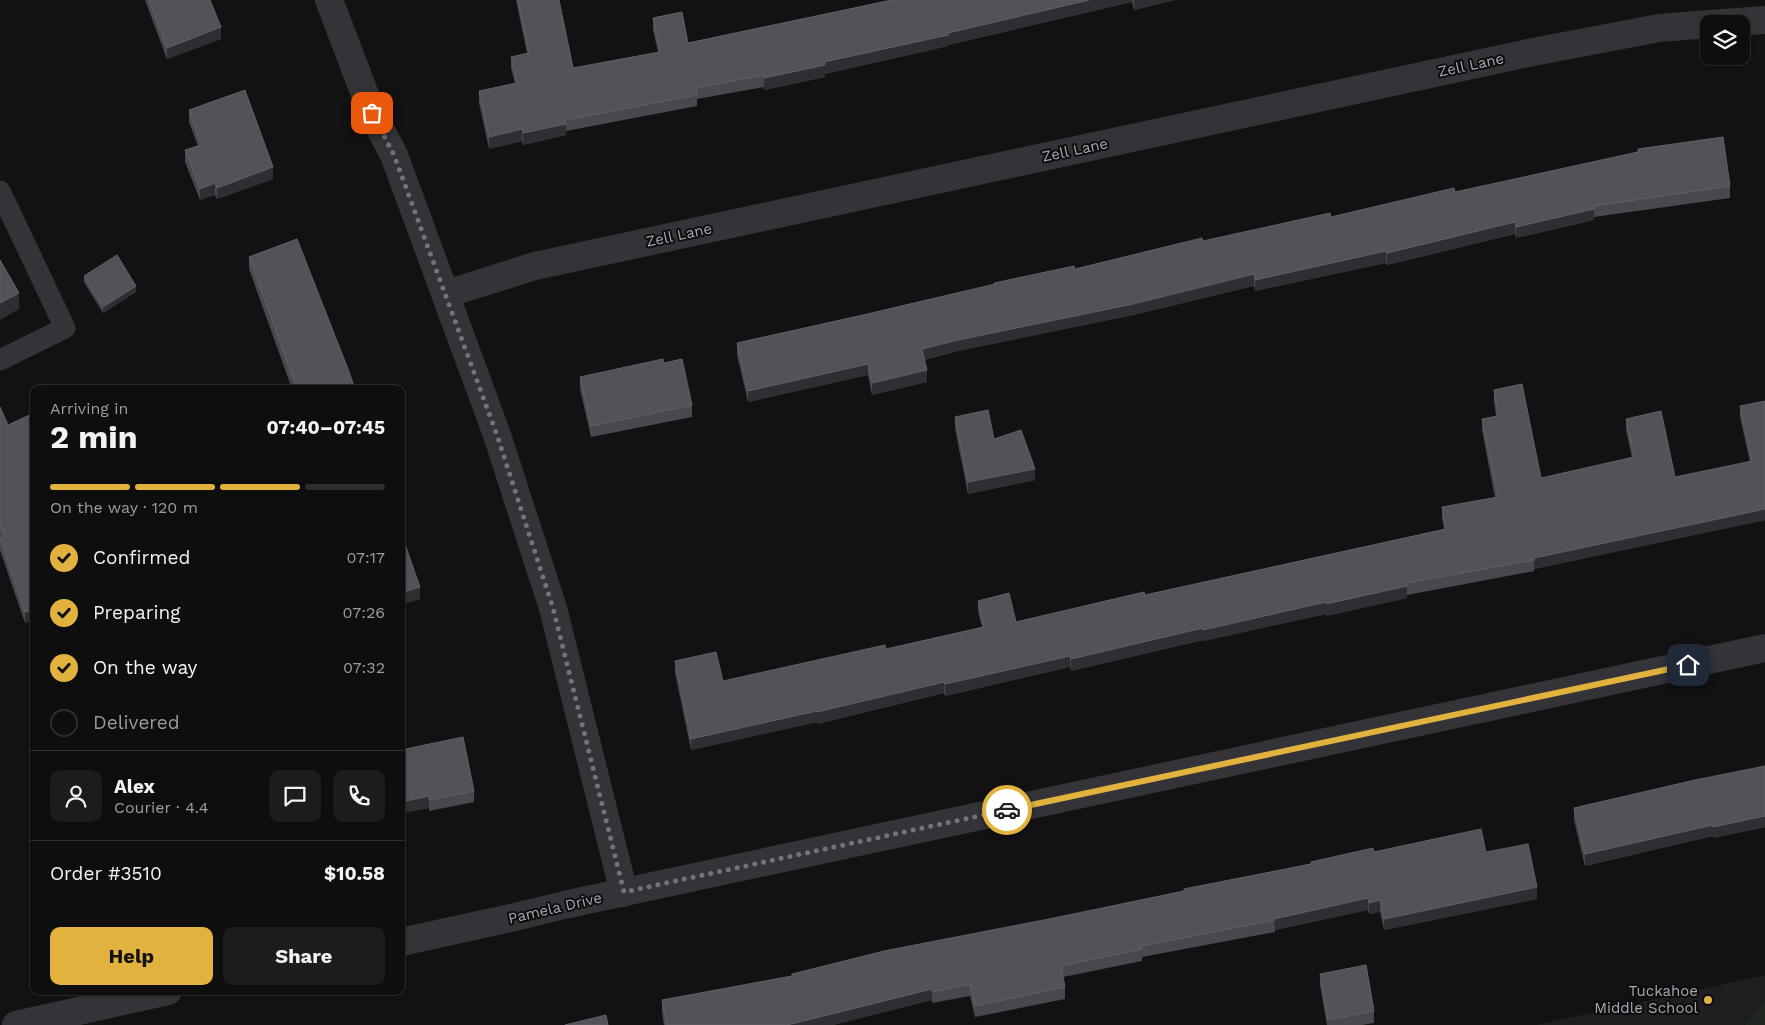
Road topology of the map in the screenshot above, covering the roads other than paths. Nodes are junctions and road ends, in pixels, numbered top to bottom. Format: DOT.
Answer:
graph roads {
  1 [pos="329,0"];
  2 [pos="1765,20"];
  3 [pos="1750,21"];
  4 [pos="1700,25"];
  5 [pos="0,191"];
  6 [pos="446,294"];
  7 [pos="0,360"];
  8 [pos="1765,648"];
  9 [pos="624,892"];
  10 [pos="405,941"];
  11 [pos="150,995"];
  12 [pos="16,1025"];
  1 -- 6 [label="street"];
  2 -- 3 [label="street, Zell Lane"];
  4 -- 6 [label="street, Zell Lane"];
  5 -- 7 [label="lane"];
  6 -- 9 [label="street"];
  8 -- 9 [label="street, Pamela Drive"];
  9 -- 10 [label="street, Pamela Drive"];
  11 -- 12 [label="street"];
}
